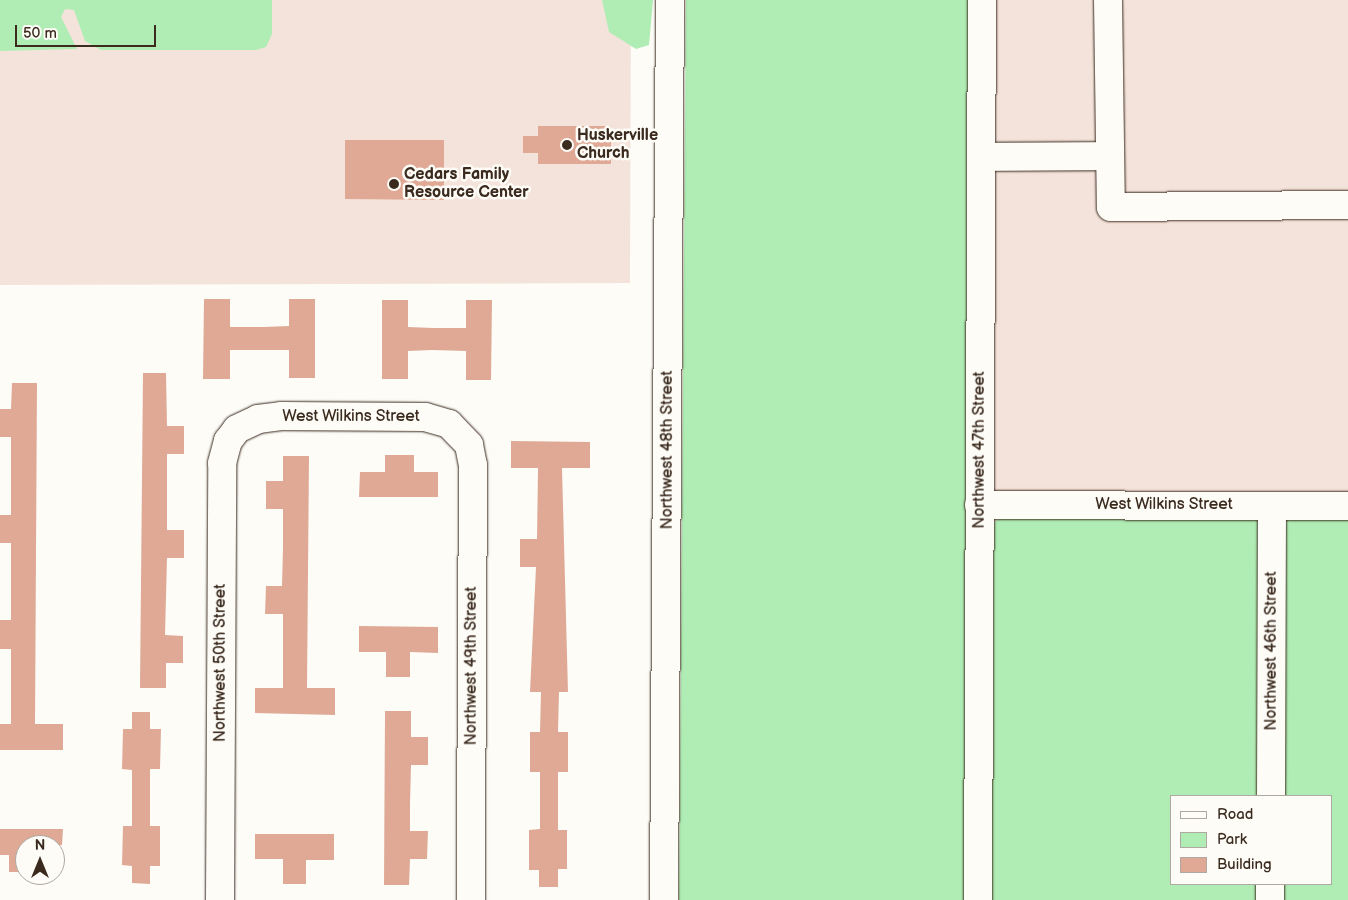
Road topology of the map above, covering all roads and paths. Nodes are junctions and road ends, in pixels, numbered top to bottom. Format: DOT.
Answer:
graph roads {
  1 [pos="670,0"];
  2 [pos="982,0"];
  3 [pos="1108,0"];
  4 [pos="1110,156"];
  5 [pos="981,157"];
  6 [pos="1348,205"];
  7 [pos="237,429"];
  8 [pos="462,435"];
  9 [pos="979,505"];
  10 [pos="1272,506"];
  11 [pos="1348,506"];
  12 [pos="1271,795"];
  13 [pos="1270,885"];
  14 [pos="220,900"];
  15 [pos="471,900"];
  16 [pos="664,900"];
  17 [pos="978,900"];
  18 [pos="1270,900"];
  1 -- 16 [label="street, Northwest 48th Street"];
  2 -- 5 [label="street, Northwest 47th Street"];
  3 -- 4 [label="street"];
  4 -- 5 [label="street"];
  4 -- 6 [label="street"];
  5 -- 9 [label="street, Northwest 47th Street"];
  7 -- 8 [label="street, West Wilkins Street"];
  7 -- 14 [label="street, Northwest 50th Street"];
  8 -- 15 [label="street, Northwest 49th Street"];
  9 -- 10 [label="street, West Wilkins Street"];
  9 -- 17 [label="street, Northwest 47th Street"];
  10 -- 11 [label="street, West Wilkins Street"];
  10 -- 12 [label="street, Northwest 46th Street"];
  13 -- 18 [label="street"];
}
